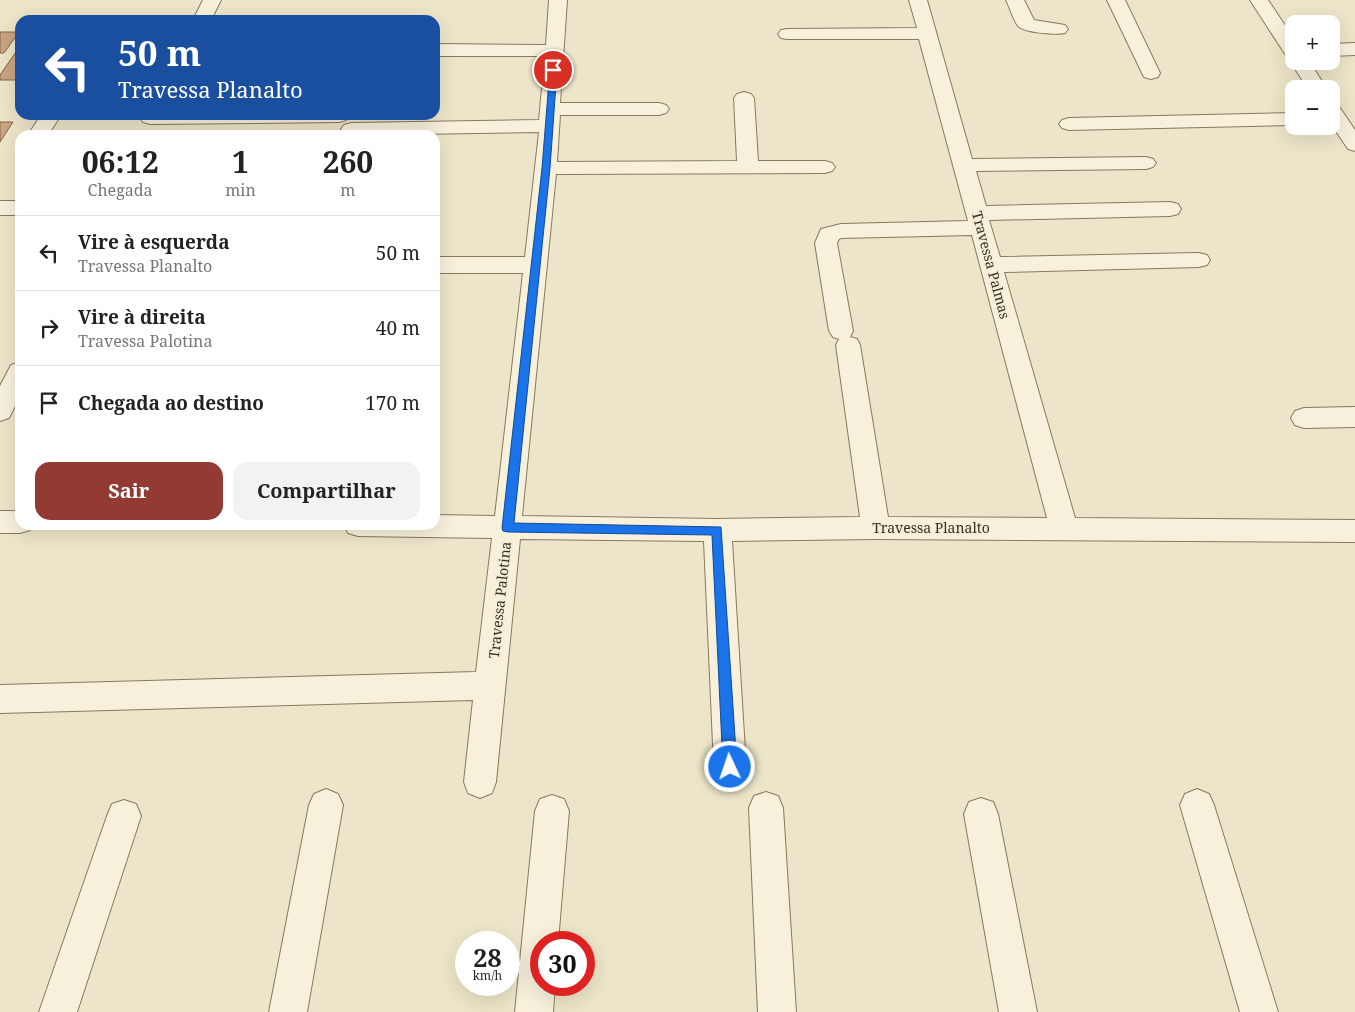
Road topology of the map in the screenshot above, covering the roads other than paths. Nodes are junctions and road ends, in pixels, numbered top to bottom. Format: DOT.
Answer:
graph roads {
  1 [pos="212,0"];
  2 [pos="558,0"];
  3 [pos="918,0"];
  4 [pos="1015,0"];
  5 [pos="1116,0"];
  6 [pos="1259,0"];
  7 [pos="204,15"];
  8 [pos="1059,29"];
  9 [pos="928,33"];
  10 [pos="787,34"];
  11 [pos="1285,38"];
  12 [pos="440,50"];
  13 [pos="1340,50"];
  14 [pos="1355,50"];
  15 [pos="555,51"];
  16 [pos="1151,73"];
  17 [pos="744,98"];
  18 [pos="659,109"];
  19 [pos="550,117"];
  20 [pos="1285,119"];
  21 [pos="427,120"];
  22 [pos="440,120"];
  23 [pos="345,122"];
  24 [pos="148,123"];
  25 [pos="1069,124"];
  26 [pos="1340,125"];
  27 [pos="1355,145"];
  28 [pos="1146,163"];
  29 [pos="964,165"];
  30 [pos="748,166"];
  31 [pos="825,167"];
  32 [pos="546,168"];
  33 [pos="0,208"];
  34 [pos="15,208"];
  35 [pos="1170,209"];
  36 [pos="979,221"];
  37 [pos="1199,260"];
  38 [pos="991,264"];
  39 [pos="440,265"];
  40 [pos="536,265"];
  41 [pos="15,382"];
  42 [pos="0,411"];
  43 [pos="1355,417"];
  44 [pos="1304,418"];
  45 [pos="0,522"];
  46 [pos="15,522"];
  47 [pos="440,527"];
  48 [pos="508,528"];
  49 [pos="876,528"];
  50 [pos="717,530"];
  51 [pos="1064,530"];
  52 [pos="1355,531"];
  53 [pos="491,686"];
  54 [pos="0,698"];
  55 [pos="730,767"];
  56 [pos="480,782"];
  57 [pos="326,805"];
  58 [pos="1197,806"];
  59 [pos="766,808"];
  60 [pos="552,812"];
  61 [pos="981,814"];
  62 [pos="124,816"];
  63 [pos="58,1012"];
  64 [pos="288,1012"];
  65 [pos="534,1012"];
  66 [pos="776,1012"];
  67 [pos="1018,1012"];
  68 [pos="1259,1012"];
  1 -- 7 [label="street"];
  2 -- 15 [label="street, Travessa Palotina"];
  3 -- 9 [label="street, Travessa Palmas"];
  4 -- 8 [label="street"];
  5 -- 16 [label="street"];
  6 -- 11 [label="street"];
  9 -- 10 [label="street"];
  9 -- 29 [label="street, Travessa Palmas"];
  12 -- 15 [label="street"];
  13 -- 14 [label="street"];
  15 -- 19 [label="street, Travessa Palotina"];
  17 -- 30 [label="street"];
  18 -- 19 [label="street"];
  19 -- 22 [label="street"];
  19 -- 32 [label="street, Travessa Palotina"];
  20 -- 25 [label="street"];
  21 -- 23 [label="street"];
  23 -- 24 [label="street"];
  26 -- 27 [label="street"];
  28 -- 29 [label="street"];
  29 -- 36 [label="street, Travessa Palmas"];
  30 -- 31 [label="street"];
  30 -- 32 [label="street"];
  32 -- 40 [label="street, Travessa Palotina"];
  33 -- 34 [label="street"];
  35 -- 36 [label="street"];
  36 -- 38 [label="street, Travessa Palmas"];
  36 -- 49 [label="street"];
  37 -- 38 [label="street"];
  38 -- 51 [label="street, Travessa Palmas"];
  39 -- 40 [label="street"];
  40 -- 48 [label="street, Travessa Palotina"];
  41 -- 42 [label="street"];
  43 -- 44 [label="street"];
  45 -- 46 [label="street"];
  47 -- 48 [label="street, Travessa Planalto"];
  48 -- 50 [label="street, Travessa Planalto"];
  48 -- 53 [label="street, Travessa Palotina"];
  49 -- 50 [label="street, Travessa Planalto"];
  49 -- 51 [label="street, Travessa Planalto"];
  50 -- 55 [label="street"];
  51 -- 52 [label="street, Travessa Planalto"];
  53 -- 54 [label="street"];
  53 -- 56 [label="street, Travessa Palotina"];
  57 -- 64 [label="street"];
  58 -- 68 [label="street"];
  59 -- 66 [label="street"];
  60 -- 65 [label="street"];
  61 -- 67 [label="street"];
  62 -- 63 [label="street"];
}
